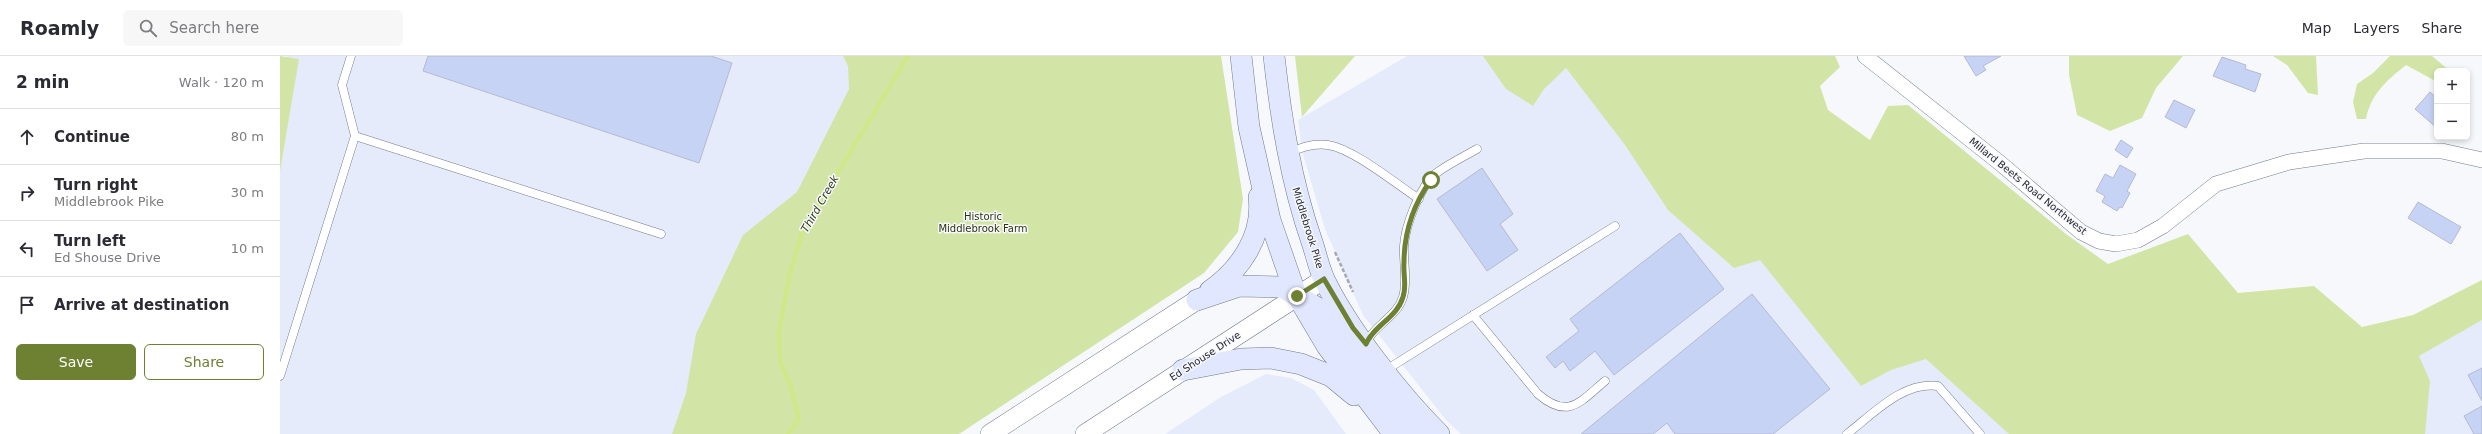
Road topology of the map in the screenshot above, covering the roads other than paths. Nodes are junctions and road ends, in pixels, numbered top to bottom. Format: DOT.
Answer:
graph roads {
  1 [pos="352,56"];
  2 [pos="1241,56"];
  3 [pos="1274,56"];
  4 [pos="1865,56"];
  5 [pos="1250,127"];
  6 [pos="355,136"];
  7 [pos="1477,149"];
  8 [pos="1288,153"];
  9 [pos="2482,160"];
  10 [pos="1419,198"];
  11 [pos="1615,226"];
  12 [pos="661,234"];
  13 [pos="1324,279"];
  14 [pos="1297,296"];
  15 [pos="1197,300"];
  16 [pos="1473,315"];
  17 [pos="1366,344"];
  18 [pos="1183,370"];
  19 [pos="1386,370"];
  20 [pos="280,376"];
  21 [pos="1605,381"];
  22 [pos="1391,429"];
  23 [pos="990,434"];
  24 [pos="1085,434"];
  25 [pos="1416,434"];
  26 [pos="1439,434"];
  27 [pos="1847,434"];
  28 [pos="1980,434"];
  1 -- 6 [label="lane"];
  2 -- 5 [label="main road"];
  3 -- 8 [label="main road, Middlebrook Pike"];
  4 -- 9 [label="street, Millard Beets Road Northwest"];
  5 -- 14 [label="main road"];
  5 -- 15 [label="main road"];
  6 -- 12 [label="lane"];
  6 -- 20 [label="lane"];
  7 -- 10 [label="lane"];
  8 -- 10 [label="lane"];
  8 -- 13 [label="main road, Middlebrook Pike"];
  10 -- 17 [label="lane"];
  11 -- 16 [label="lane"];
  13 -- 14 [label="street, Ed Shouse Drive"];
  13 -- 17 [label="main road, Middlebrook Pike"];
  14 -- 15 [label="main road"];
  14 -- 18 [label="street, Ed Shouse Drive"];
  14 -- 22 [label="main road"];
  14 -- 25 [label="main road"];
  15 -- 23 [label="street"];
  16 -- 19 [label="lane"];
  16 -- 21 [label="lane"];
  17 -- 19 [label="main road, Middlebrook Pike"];
  18 -- 22 [label="main road"];
  18 -- 24 [label="street, Ed Shouse Drive"];
  19 -- 26 [label="main road, Middlebrook Pike"];
  27 -- 28 [label="lane"];
}
